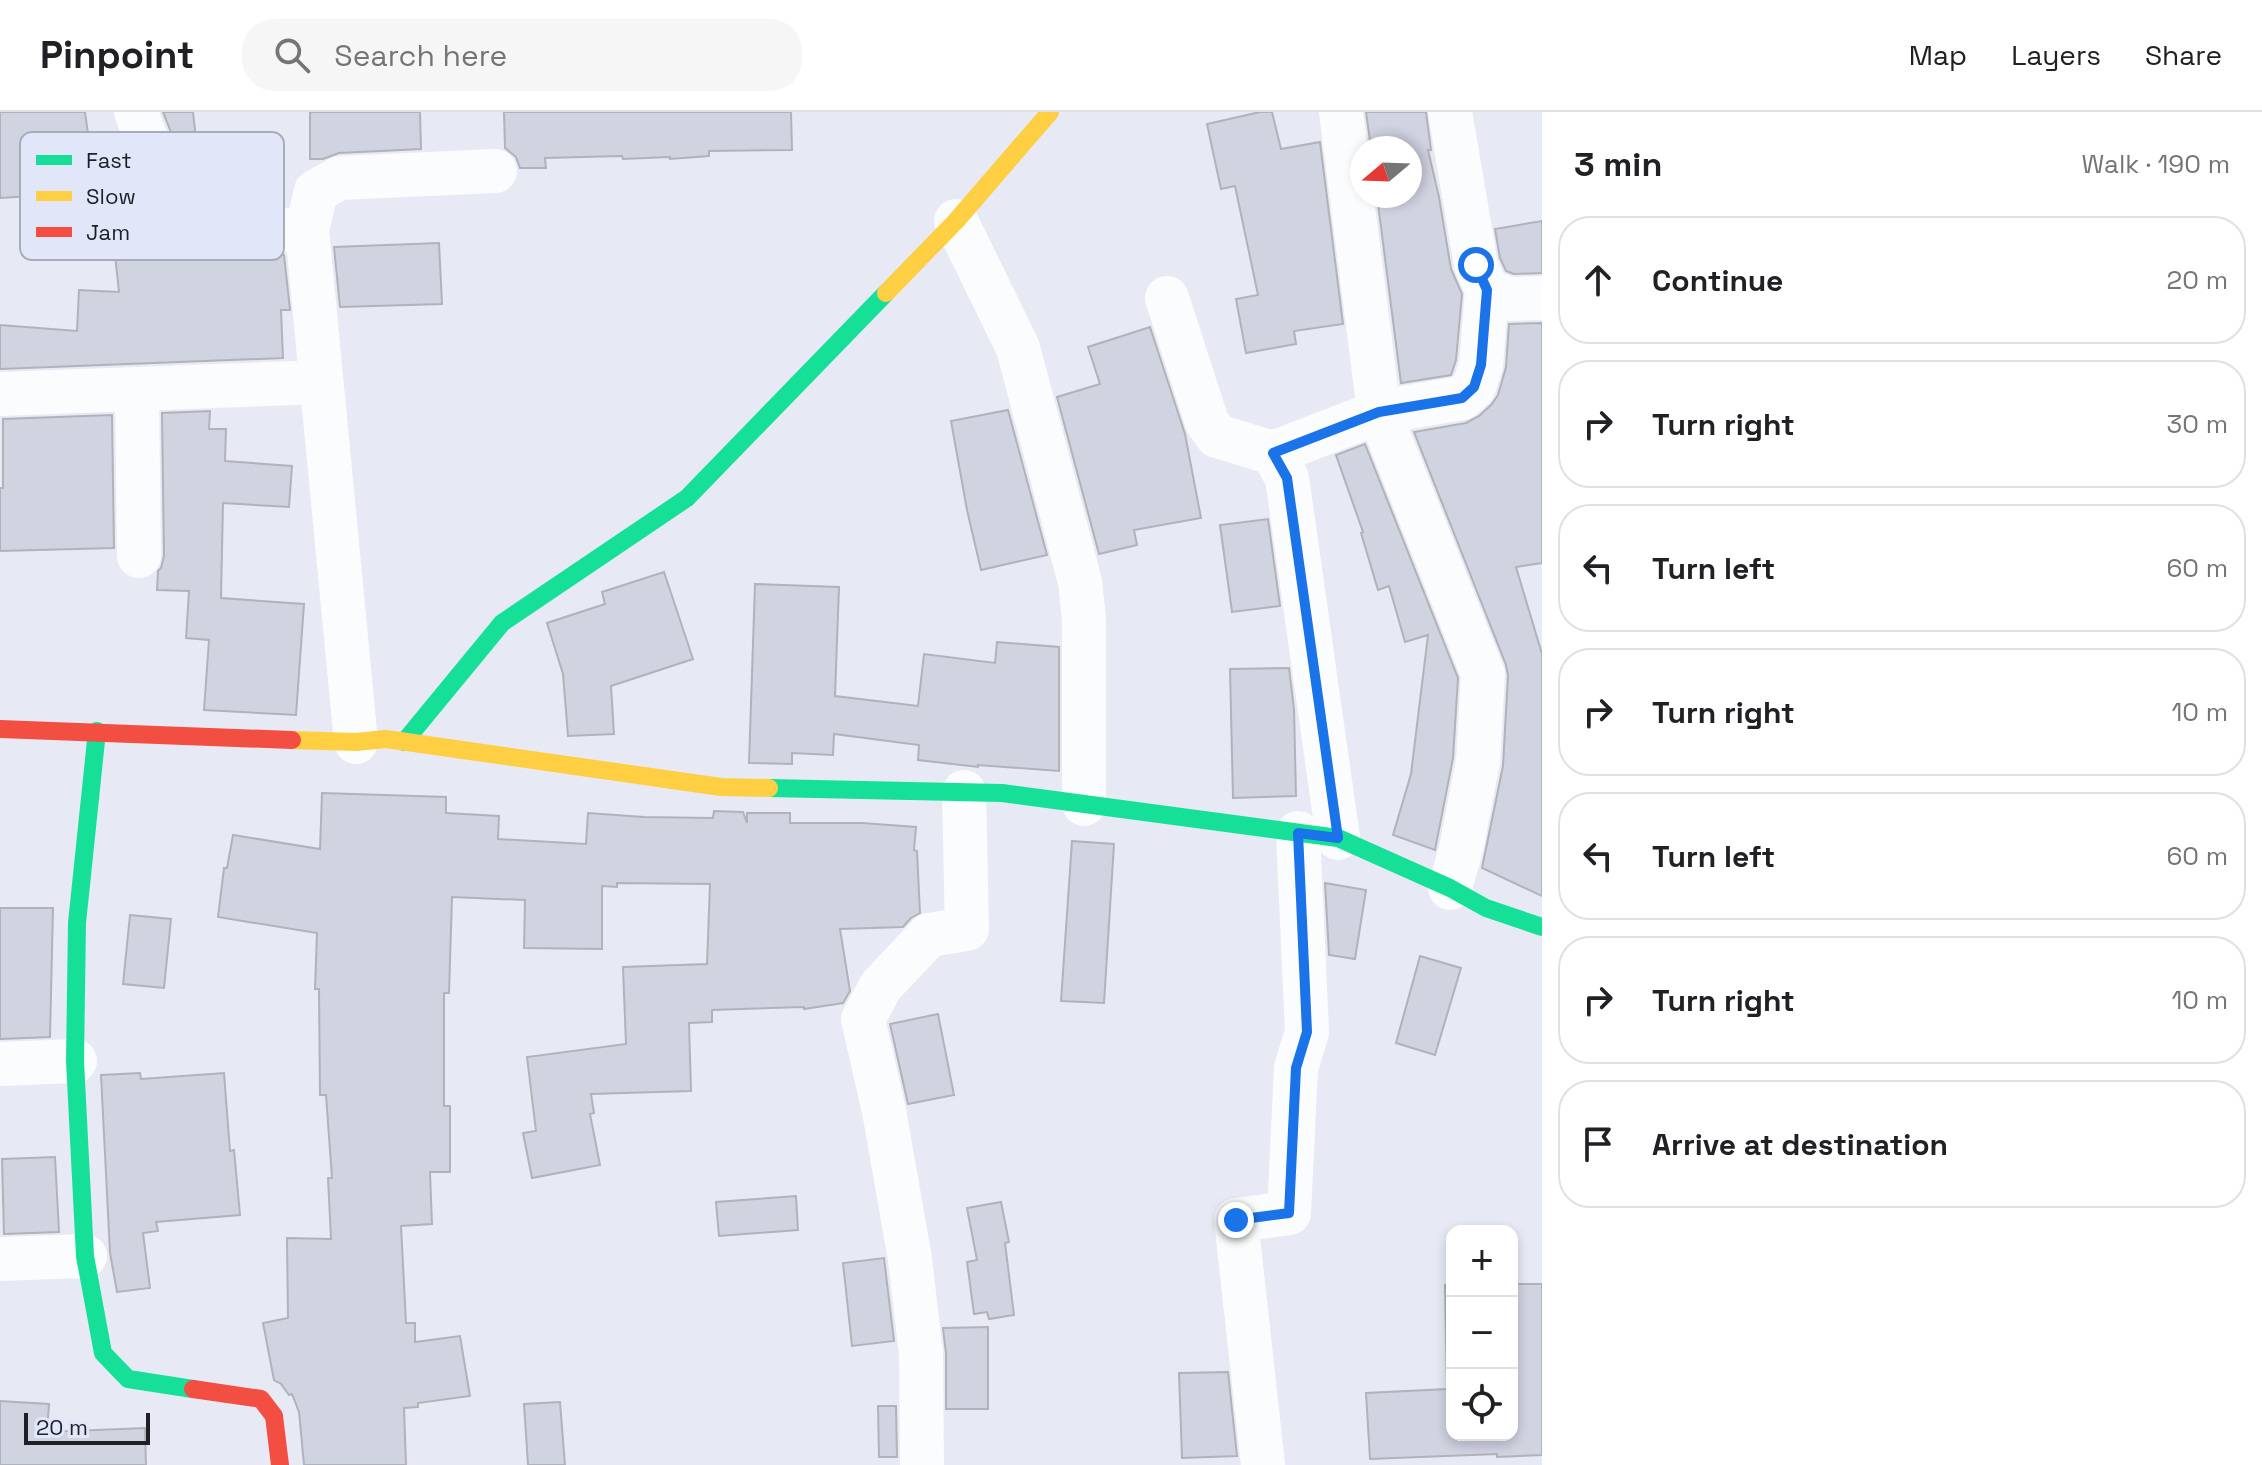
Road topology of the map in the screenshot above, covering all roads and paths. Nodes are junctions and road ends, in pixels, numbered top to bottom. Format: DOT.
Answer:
graph roads {
  1 [pos="136,112"];
  2 [pos="1050,112"];
  3 [pos="1341,112"];
  4 [pos="1450,112"];
  5 [pos="144,132"];
  6 [pos="495,171"];
  7 [pos="956,221"];
  8 [pos="284,230"];
  9 [pos="307,230"];
  10 [pos="1487,290"];
  11 [pos="1167,298"];
  12 [pos="1542,298"];
  13 [pos="321,382"];
  14 [pos="137,389"];
  15 [pos="0,394"];
  16 [pos="1379,412"];
  17 [pos="1273,453"];
  18 [pos="139,556"];
  19 [pos="0,729"];
  20 [pos="97,731"];
  21 [pos="356,742"];
  22 [pos="404,742"];
  23 [pos="964,792"];
  24 [pos="1084,804"];
  25 [pos="1318,836"];
  26 [pos="1450,888"];
  27 [pos="1542,927"];
  28 [pos="75,1061"];
  29 [pos="0,1064"];
  30 [pos="85,1256"];
  31 [pos="0,1259"];
  32 [pos="280,1465"];
  33 [pos="922,1465"];
  34 [pos="1263,1465"];
  1 -- 5 [label="street"];
  2 -- 7 [label="street"];
  3 -- 16 [label="street"];
  4 -- 10 [label="street"];
  6 -- 9 [label="street"];
  7 -- 22 [label="street"];
  7 -- 24 [label="street"];
  8 -- 9 [label="street"];
  9 -- 13 [label="street"];
  10 -- 12 [label="street"];
  10 -- 16 [label="street"];
  11 -- 17 [label="street"];
  13 -- 14 [label="street"];
  13 -- 21 [label="street"];
  14 -- 15 [label="street"];
  14 -- 18 [label="street"];
  16 -- 17 [label="street"];
  16 -- 26 [label="street"];
  17 -- 25 [label="street"];
  19 -- 20 [label="street"];
  20 -- 21 [label="street"];
  20 -- 28 [label="street"];
  21 -- 22 [label="street"];
  22 -- 23 [label="street"];
  23 -- 24 [label="street"];
  23 -- 33 [label="street"];
  24 -- 25 [label="street"];
  25 -- 26 [label="street"];
  25 -- 34 [label="street"];
  26 -- 27 [label="street"];
  28 -- 29 [label="street"];
  28 -- 30 [label="street"];
  30 -- 31 [label="street"];
  30 -- 32 [label="street"];
}
